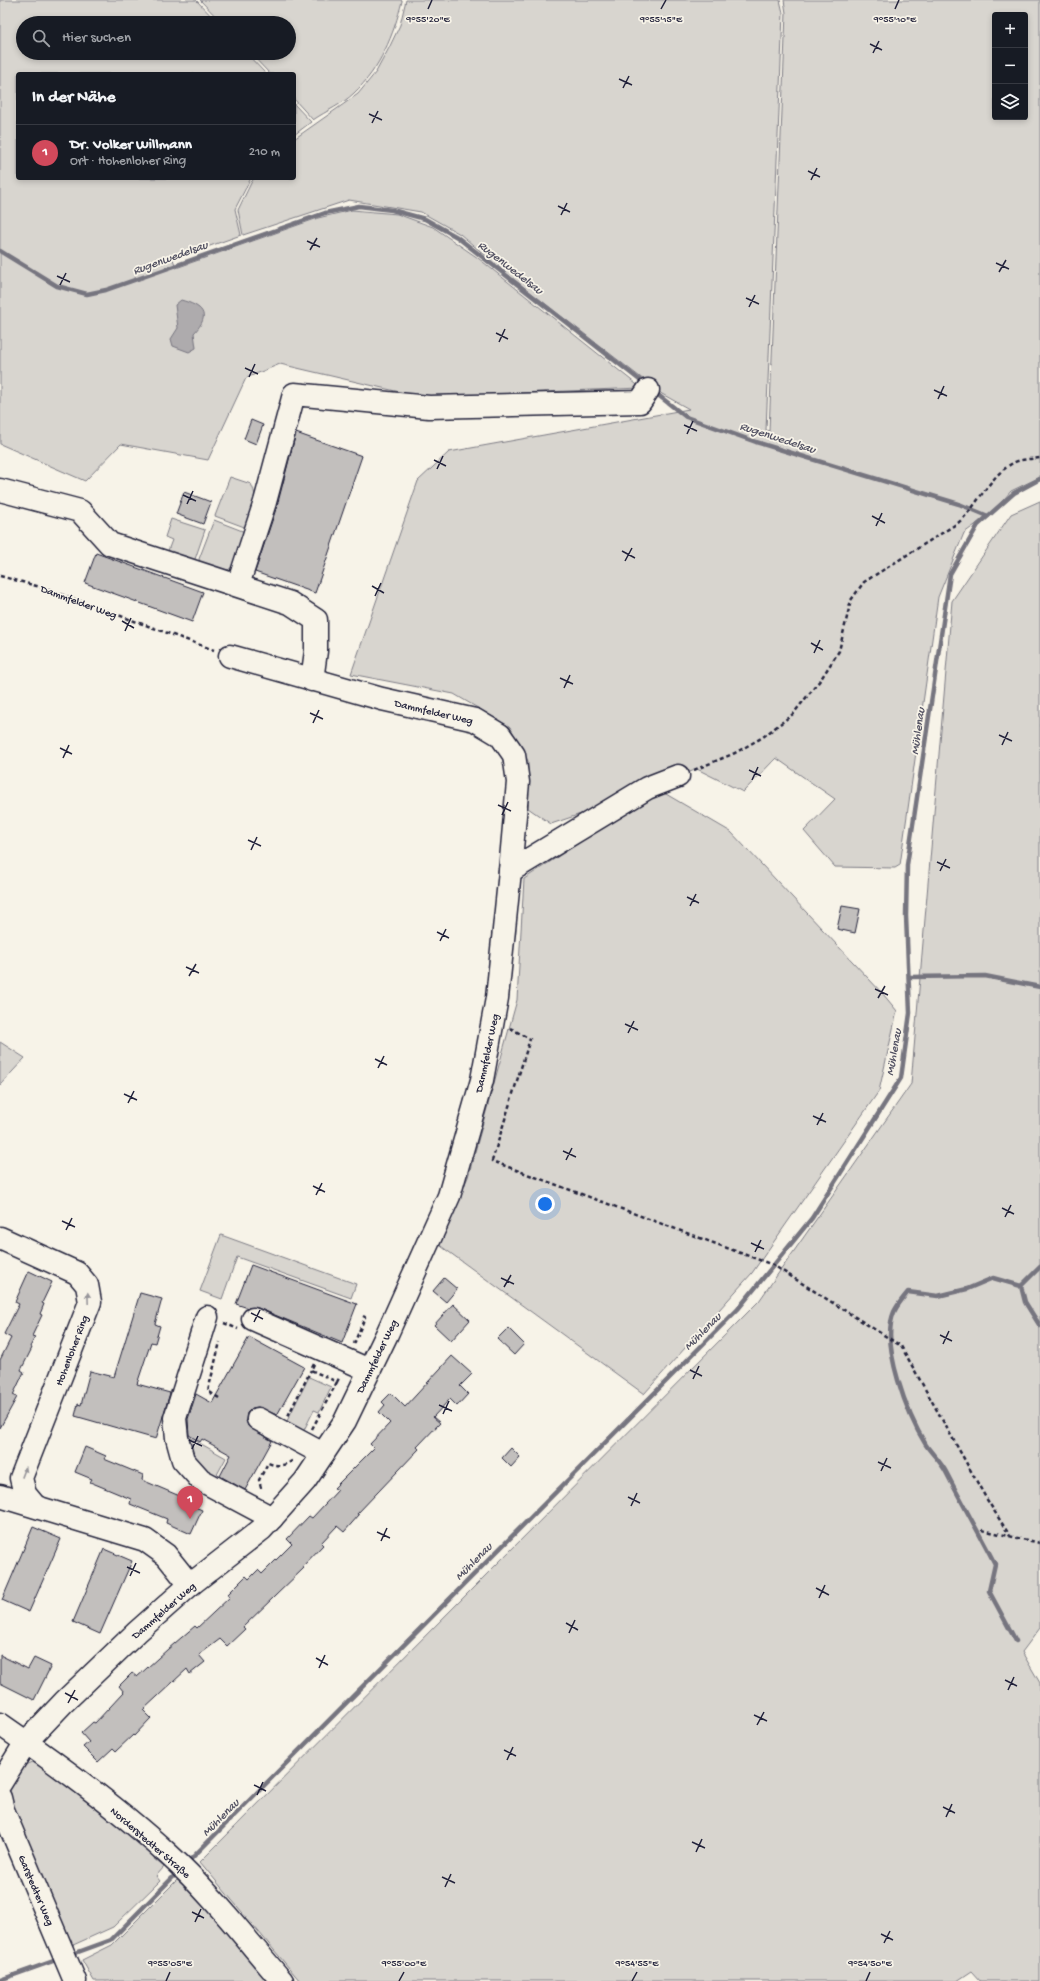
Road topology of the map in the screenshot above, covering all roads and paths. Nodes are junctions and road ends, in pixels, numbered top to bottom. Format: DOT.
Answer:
graph roads {
  1 [pos="648,390"];
  2 [pos="1040,458"];
  3 [pos="0,490"];
  4 [pos="0,576"];
  5 [pos="238,585"];
  6 [pos="230,656"];
  7 [pos="312,680"];
  8 [pos="678,776"];
  9 [pos="510,871"];
  10 [pos="493,1018"];
  11 [pos="0,1238"];
  12 [pos="363,1316"];
  13 [pos="254,1319"];
  14 [pos="216,1320"];
  15 [pos="223,1331"];
  16 [pos="221,1339"];
  17 [pos="347,1360"];
  18 [pos="311,1370"];
  19 [pos="369,1370"];
  20 [pos="337,1382"];
  21 [pos="219,1398"];
  22 [pos="258,1419"];
  23 [pos="280,1431"];
  24 [pos="304,1444"];
  25 [pos="323,1454"];
  26 [pos="261,1488"];
  27 [pos="0,1496"];
  28 [pos="35,1506"];
  29 [pos="272,1518"];
  30 [pos="982,1530"];
  31 [pos="1010,1536"];
  32 [pos="1040,1542"];
  33 [pos="190,1585"];
  34 [pos="0,1724"];
  35 [pos="26,1742"];
  36 [pos="0,1784"];
  37 [pos="0,1798"];
  38 [pos="73,1976"];
  39 [pos="282,1981"];
  1 -- 5 [label="street"];
  2 -- 8 [label="path"];
  3 -- 5 [label="street"];
  4 -- 6 [label="path, Dammfelder Weg"];
  5 -- 7 [label="street"];
  6 -- 7 [label="street, Dammfelder Weg"];
  7 -- 9 [label="street, Dammfelder Weg"];
  8 -- 9 [label="street"];
  9 -- 10 [label="street, Dammfelder Weg"];
  10 -- 19 [label="street, Dammfelder Weg"];
  10 -- 31 [label="path"];
  28 -- 11 [label="street, Hohenloher Ring, one-way"];
  12 -- 17 [label="path"];
  13 -- 14 [label="path"];
  13 -- 17 [label="street"];
  14 -- 15 [label="path"];
  14 -- 29 [label="street"];
  16 -- 21 [label="path"];
  17 -- 19 [label="street"];
  18 -- 23 [label="path"];
  19 -- 25 [label="street, Dammfelder Weg"];
  20 -- 24 [label="path"];
  22 -- 23 [label="street"];
  23 -- 24 [label="street"];
  24 -- 25 [label="street"];
  24 -- 26 [label="path"];
  25 -- 29 [label="street, Dammfelder Weg"];
  27 -- 28 [label="street"];
  28 -- 33 [label="street"];
  29 -- 33 [label="street, Dammfelder Weg"];
  30 -- 31 [label="path"];
  31 -- 32 [label="path"];
  33 -- 35 [label="street, Dammfelder Weg"];
  34 -- 35 [label="street, Norderstedter Straße"];
  35 -- 36 [label="street"];
  35 -- 39 [label="street, Norderstedter Straße"];
  37 -- 38 [label="street, Garstedter Weg"];
}
